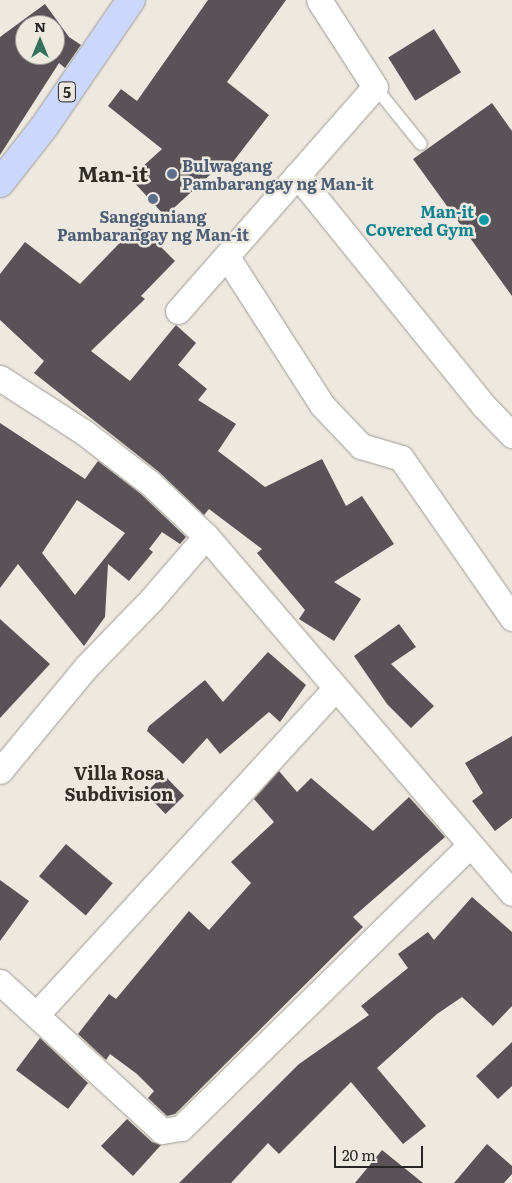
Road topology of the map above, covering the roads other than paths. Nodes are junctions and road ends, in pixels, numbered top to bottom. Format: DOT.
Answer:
graph roads {
  1 [pos="131,0"];
  2 [pos="319,0"];
  3 [pos="374,87"];
  4 [pos="421,144"];
  5 [pos="297,175"];
  6 [pos="0,183"];
  7 [pos="227,257"];
  8 [pos="178,311"];
  9 [pos="0,378"];
  10 [pos="512,435"];
  11 [pos="206,536"];
  12 [pos="512,618"];
  13 [pos="336,688"];
  14 [pos="0,771"];
  15 [pos="470,845"];
  16 [pos="512,894"];
  17 [pos="0,982"];
  18 [pos="37,1014"];
  1 -- 6 [label="highway, 5"];
  2 -- 3 [label="street"];
  3 -- 4 [label="lane"];
  3 -- 5 [label="street"];
  5 -- 7 [label="street"];
  5 -- 10 [label="street"];
  7 -- 8 [label="street"];
  7 -- 12 [label="street"];
  9 -- 11 [label="street"];
  11 -- 13 [label="street"];
  11 -- 14 [label="street"];
  13 -- 15 [label="street"];
  13 -- 18 [label="street"];
  15 -- 16 [label="street"];
  15 -- 18 [label="street"];
  17 -- 18 [label="street"];
}
